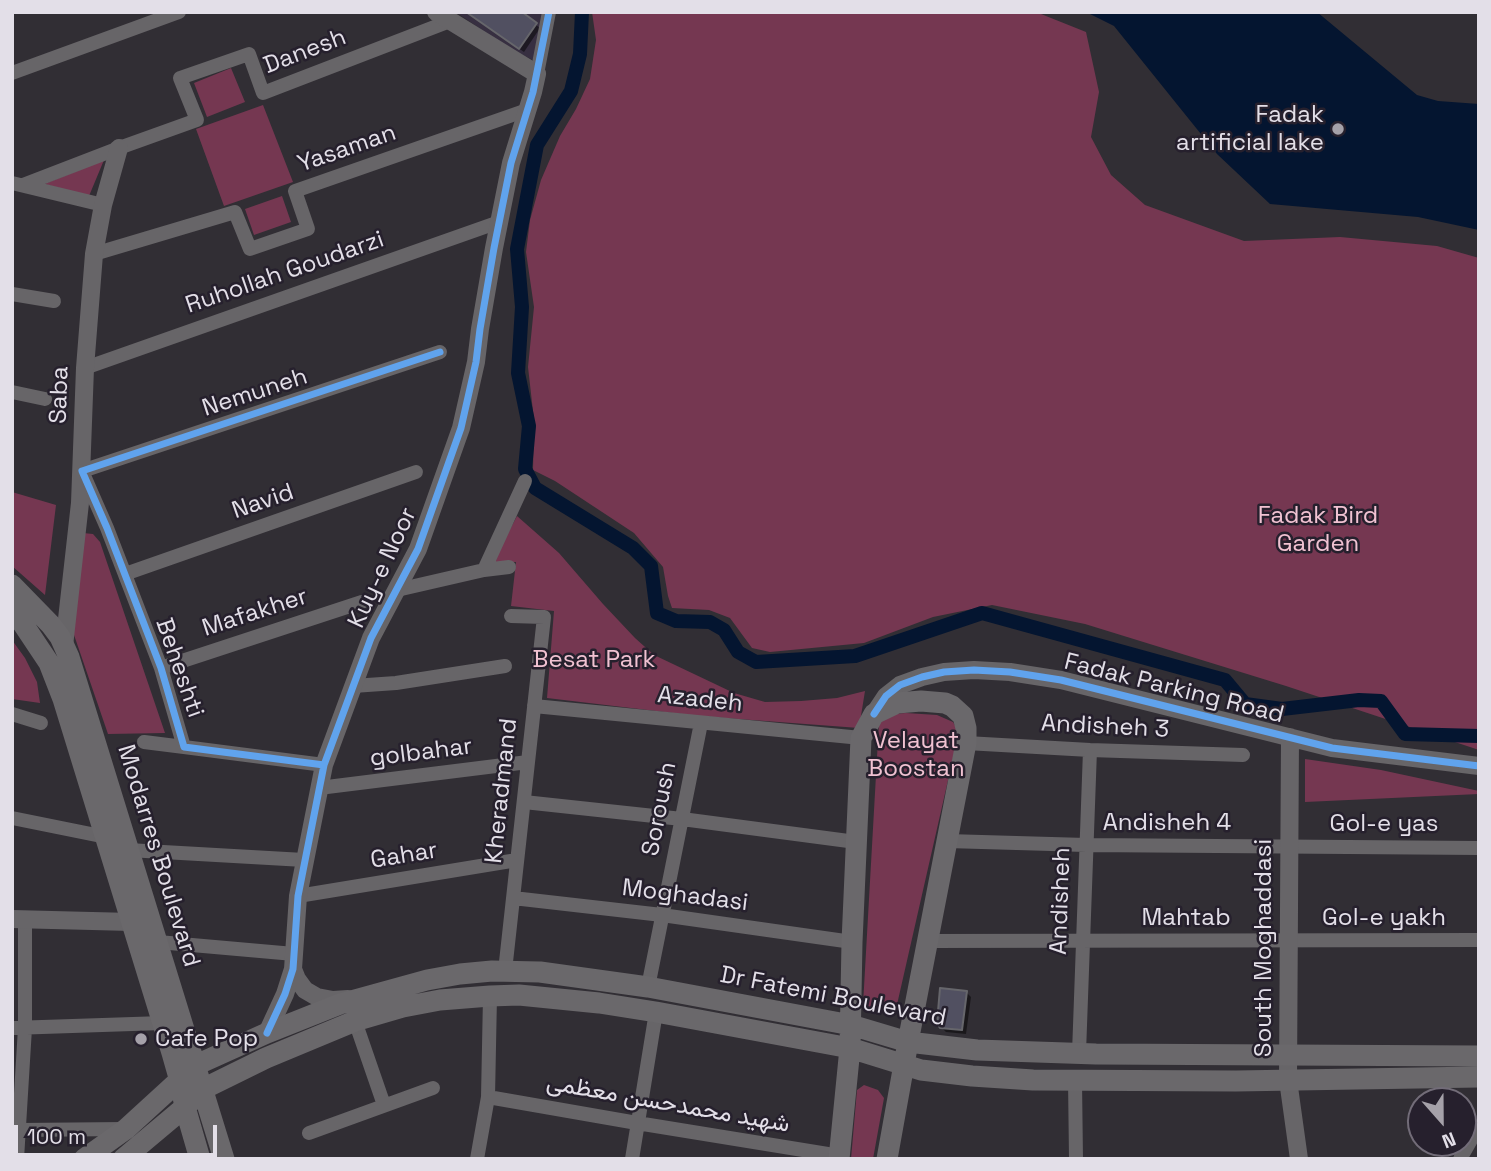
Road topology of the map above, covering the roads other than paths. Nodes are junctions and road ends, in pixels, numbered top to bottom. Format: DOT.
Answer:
graph roads {
  1 [pos="179,12"];
  2 [pos="549,12"];
  3 [pos="443,16"];
  4 [pos="12,73"];
  5 [pos="537,74"];
  6 [pos="527,110"];
  7 [pos="119,148"];
  8 [pos="18,184"];
  9 [pos="103,205"];
  10 [pos="499,222"];
  11 [pos="94,254"];
  12 [pos="12,294"];
  13 [pos="54,302"];
  14 [pos="440,352"];
  15 [pos="85,368"];
  16 [pos="12,392"];
  17 [pos="45,399"];
  18 [pos="82,471"];
  19 [pos="416,472"];
  20 [pos="525,481"];
  21 [pos="78,525"];
  22 [pos="107,528"];
  23 [pos="509,567"];
  24 [pos="484,570"];
  25 [pos="125,574"];
  26 [pos="12,585"];
  27 [pos="397,590"];
  28 [pos="362,602"];
  29 [pos="12,611"];
  30 [pos="511,616"];
  31 [pos="64,646"];
  32 [pos="505,666"];
  33 [pos="162,668"];
  34 [pos="353,686"];
  35 [pos="534,706"];
  36 [pos="12,714"];
  37 [pos="874,714"];
  38 [pos="41,723"];
  39 [pos="701,723"];
  40 [pos="1290,737"];
  41 [pos="861,738"];
  42 [pos="144,742"];
  43 [pos="966,743"];
  44 [pos="87,747"];
  45 [pos="184,747"];
  46 [pos="1090,750"];
  47 [pos="1243,755"];
  48 [pos="528,762"];
  49 [pos="324,765"];
  50 [pos="1479,766"];
  51 [pos="318,789"];
  52 [pos="524,802"];
  53 [pos="12,818"];
  54 [pos="682,819"];
  55 [pos="106,836"];
  56 [pos="947,841"];
  57 [pos="856,842"];
  58 [pos="1086,845"];
  59 [pos="1289,846"];
  60 [pos="1479,848"];
  61 [pos="128,850"];
  62 [pos="304,860"];
  63 [pos="517,860"];
  64 [pos="298,896"];
  65 [pos="513,898"];
  66 [pos="662,915"];
  67 [pos="18,919"];
  68 [pos="132,922"];
  69 [pos="1479,940"];
  70 [pos="928,941"];
  71 [pos="1083,941"];
  72 [pos="1289,941"];
  73 [pos="158,942"];
  74 [pos="852,942"];
  75 [pos="294,961"];
  76 [pos="505,971"];
  77 [pos="648,987"];
  78 [pos="490,996"];
  79 [pos="359,999"];
  80 [pos="656,1012"];
  81 [pos="355,1021"];
  82 [pos="163,1023"];
  83 [pos="851,1025"];
  84 [pos="19,1028"];
  85 [pos="267,1033"];
  86 [pos="908,1042"];
  87 [pos="850,1048"];
  88 [pos="1079,1053"];
  89 [pos="1289,1055"];
  90 [pos="1479,1056"];
  91 [pos="196,1065"];
  92 [pos="905,1066"];
  93 [pos="1479,1077"];
  94 [pos="1074,1080"];
  95 [pos="1288,1080"];
  96 [pos="180,1081"];
  97 [pos="433,1088"];
  98 [pos="203,1089"];
  99 [pos="488,1097"];
  100 [pos="384,1105"];
  101 [pos="185,1107"];
  102 [pos="638,1123"];
  103 [pos="1479,1126"];
  104 [pos="126,1129"];
  105 [pos="19,1130"];
  106 [pos="309,1133"];
  107 [pos="16,1151"];
  108 [pos="839,1157"];
  109 [pos="85,1159"];
  110 [pos="123,1159"];
  111 [pos="200,1159"];
  112 [pos="224,1159"];
  113 [pos="477,1159"];
  114 [pos="632,1159"];
  115 [pos="887,1159"];
  116 [pos="1076,1159"];
  117 [pos="1299,1159"];
  118 [pos="1460,1159"];
  1 -- 4 [label="street"];
  2 -- 5 [label="street"];
  3 -- 5 [label="street"];
  3 -- 7 [label="street, Danesh"];
  5 -- 6 [label="street, Kuy-e Noor"];
  6 -- 10 [label="street, Kuy-e Noor"];
  6 -- 11 [label="street, Yasaman"];
  7 -- 8 [label="street, Danesh"];
  7 -- 9 [label="street, Saba"];
  8 -- 9 [label="street"];
  9 -- 11 [label="street, Saba"];
  10 -- 15 [label="street, Ruhollah Goudarzi"];
  10 -- 27 [label="street, Kuy-e Noor"];
  11 -- 15 [label="street, Saba"];
  12 -- 13 [label="street"];
  14 -- 18 [label="street, Nemuneh"];
  15 -- 18 [label="street, Saba"];
  16 -- 17 [label="street"];
  18 -- 21 [label="street, Saba"];
  18 -- 22 [label="street, Beheshti"];
  19 -- 25 [label="street, Navid"];
  20 -- 24 [label="street"];
  21 -- 22 [label="street"];
  21 -- 31 [label="street, Saba"];
  22 -- 25 [label="street, Beheshti"];
  23 -- 24 [label="street"];
  24 -- 27 [label="street"];
  25 -- 33 [label="street, Beheshti"];
  26 -- 31 [label="main road, Modarres Boulevard"];
  27 -- 34 [label="street, Kuy-e Noor"];
  28 -- 33 [label="street, Mafakher"];
  29 -- 44 [label="main road"];
  30 -- 35 [label="street, Kheradmand"];
  31 -- 44 [label="main road, Modarres Boulevard"];
  32 -- 34 [label="street"];
  33 -- 45 [label="street, Beheshti"];
  34 -- 49 [label="street, Kuy-e Noor"];
  35 -- 39 [label="street, Azadeh"];
  35 -- 48 [label="street, Kheradmand"];
  36 -- 38 [label="street"];
  37 -- 40 [label="street, Fadak Parking Road"];
  37 -- 41 [label="main road"];
  37 -- 43 [label="main road"];
  39 -- 41 [label="street, Azadeh"];
  39 -- 54 [label="street, Soroush"];
  40 -- 50 [label="street, Fadak Parking Road"];
  40 -- 59 [label="street, South Moghaddasi"];
  41 -- 57 [label="main road"];
  42 -- 45 [label="street"];
  43 -- 46 [label="street, Andisheh 3"];
  43 -- 56 [label="main road"];
  44 -- 55 [label="main road"];
  44 -- 61 [label="main road, Modarres Boulevard"];
  45 -- 49 [label="street, Beheshti"];
  46 -- 47 [label="street, Andisheh 3"];
  46 -- 58 [label="street, Andisheh"];
  48 -- 51 [label="street, golbahar"];
  48 -- 52 [label="street, Kheradmand"];
  49 -- 51 [label="street, Kuy-e Noor"];
  51 -- 62 [label="street, Kuy-e Noor"];
  52 -- 54 [label="street"];
  52 -- 63 [label="street, Kheradmand"];
  53 -- 55 [label="street"];
  54 -- 57 [label="street"];
  54 -- 66 [label="street, Soroush"];
  55 -- 68 [label="main road"];
  56 -- 58 [label="street, Andisheh 4"];
  56 -- 70 [label="main road"];
  57 -- 74 [label="main road"];
  58 -- 59 [label="street, Andisheh 4"];
  58 -- 71 [label="street, Andisheh"];
  59 -- 60 [label="street, Gol-e yas"];
  59 -- 72 [label="street, South Moghaddasi"];
  61 -- 62 [label="street"];
  61 -- 73 [label="main road, Modarres Boulevard"];
  62 -- 64 [label="street, Kuy-e Noor"];
  63 -- 64 [label="street, Gahar"];
  63 -- 65 [label="street, Kheradmand"];
  64 -- 75 [label="street, Kuy-e Noor"];
  65 -- 66 [label="street, Moghadasi"];
  65 -- 76 [label="street, Kheradmand"];
  66 -- 74 [label="street, Moghadasi"];
  66 -- 77 [label="street, Soroush"];
  67 -- 68 [label="street"];
  67 -- 84 [label="street"];
  68 -- 82 [label="main road"];
  69 -- 72 [label="street, Gol-e yakh"];
  70 -- 71 [label="street, Mahtab"];
  70 -- 86 [label="main road"];
  71 -- 72 [label="street, Mahtab"];
  71 -- 88 [label="street, Andisheh"];
  72 -- 89 [label="street, South Moghaddasi"];
  73 -- 75 [label="street"];
  73 -- 91 [label="main road, Modarres Boulevard"];
  74 -- 83 [label="main road"];
  75 -- 79 [label="street"];
  75 -- 85 [label="street, Kuy-e Noor"];
  76 -- 77 [label="main road, Dr Fatemi Boulevard"];
  76 -- 79 [label="main road, Dr Fatemi Boulevard"];
  77 -- 83 [label="main road, Dr Fatemi Boulevard"];
  78 -- 80 [label="main road, Dr Fatemi Boulevard"];
  78 -- 81 [label="main road, Dr Fatemi Boulevard"];
  78 -- 99 [label="street"];
  79 -- 85 [label="main road, Dr Fatemi Boulevard"];
  80 -- 87 [label="main road, Dr Fatemi Boulevard"];
  80 -- 102 [label="street"];
  81 -- 98 [label="main road, Dr Fatemi Boulevard"];
  81 -- 100 [label="street"];
  82 -- 84 [label="street"];
  82 -- 96 [label="main road"];
  83 -- 86 [label="main road, Dr Fatemi Boulevard"];
  83 -- 87 [label="main road"];
  84 -- 105 [label="street"];
  85 -- 91 [label="main road, Dr Fatemi Boulevard"];
  86 -- 88 [label="main road, Dr Fatemi Boulevard"];
  86 -- 92 [label="main road"];
  87 -- 92 [label="main road, Dr Fatemi Boulevard"];
  87 -- 108 [label="main road"];
  88 -- 89 [label="main road, Dr Fatemi Boulevard"];
  89 -- 90 [label="main road, Dr Fatemi Boulevard"];
  89 -- 95 [label="street, South Moghaddasi"];
  91 -- 96 [label="main road"];
  91 -- 98 [label="main road, Modarres Boulevard"];
  92 -- 94 [label="main road, Dr Fatemi Boulevard"];
  92 -- 115 [label="main road"];
  93 -- 95 [label="main road, Dr Fatemi Boulevard"];
  94 -- 95 [label="main road, Dr Fatemi Boulevard"];
  94 -- 116 [label="street"];
  95 -- 117 [label="street, South Moghaddasi"];
  96 -- 101 [label="main road"];
  96 -- 104 [label="main road"];
  97 -- 100 [label="street"];
  98 -- 101 [label="main road, Dr Fatemi Boulevard"];
  98 -- 112 [label="main road, Modarres Boulevard"];
  99 -- 102 [label="street, شهید محمدحسن معظمی"];
  99 -- 113 [label="street"];
  100 -- 106 [label="street"];
  101 -- 110 [label="main road"];
  101 -- 111 [label="main road"];
  102 -- 108 [label="street, شهید محمدحسن معظمی"];
  102 -- 114 [label="street"];
  103 -- 118 [label="street"];
  104 -- 105 [label="street"];
  104 -- 109 [label="main road"];
  105 -- 107 [label="street"];
}
